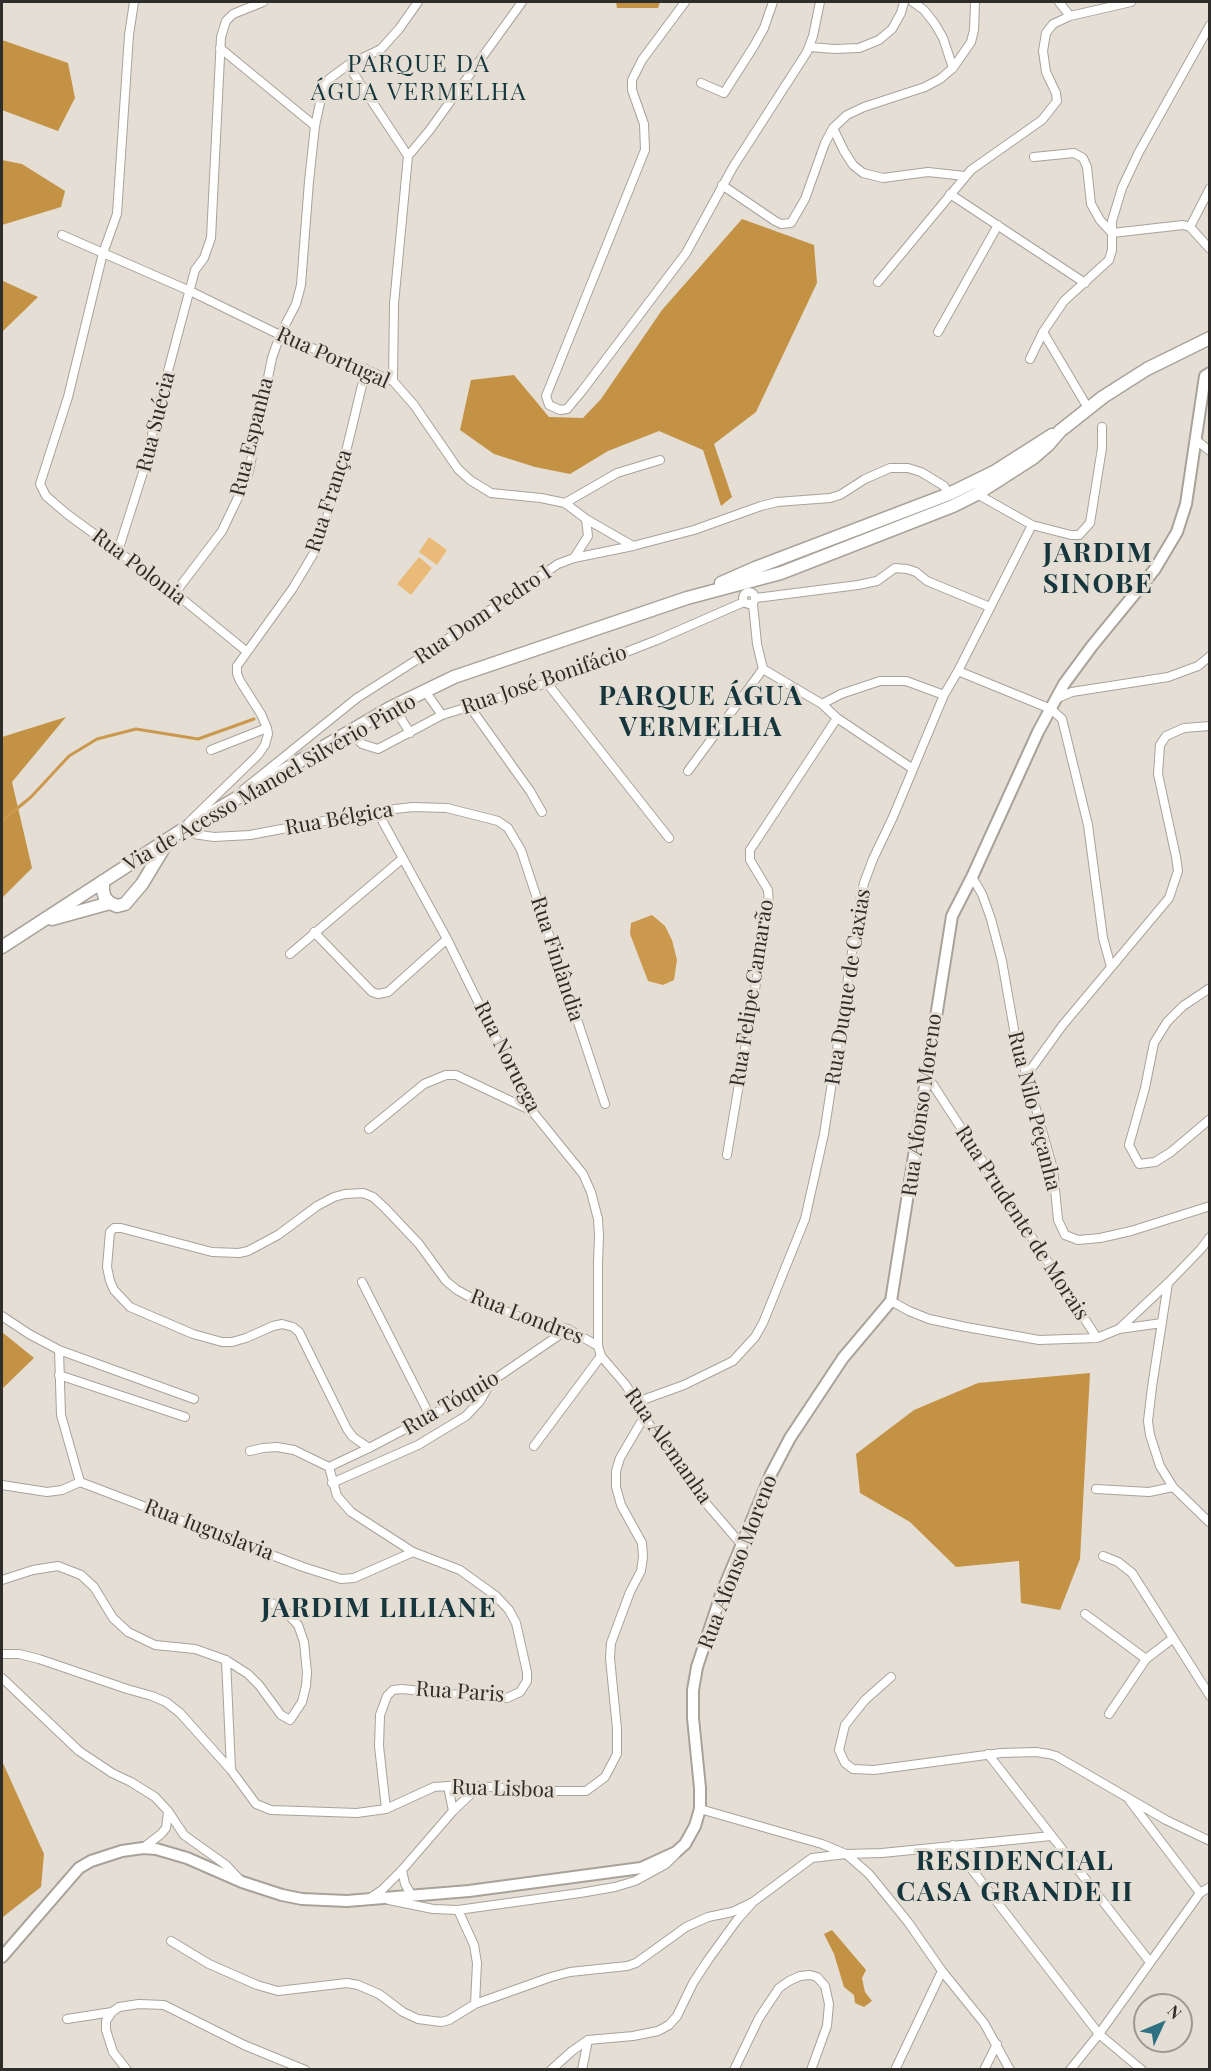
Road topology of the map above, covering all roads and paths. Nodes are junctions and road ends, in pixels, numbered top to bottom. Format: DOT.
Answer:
graph roads {
  1 [pos="134,2"];
  2 [pos="262,2"];
  3 [pos="418,2"];
  4 [pos="522,2"];
  5 [pos="685,2"];
  6 [pos="773,2"];
  7 [pos="820,2"];
  8 [pos="904,2"];
  9 [pos="913,2"];
  10 [pos="975,2"];
  11 [pos="1059,2"];
  12 [pos="1131,2"];
  13 [pos="1070,16"];
  14 [pos="1209,25"];
  15 [pos="809,47"];
  16 [pos="220,48"];
  17 [pos="348,65"];
  18 [pos="953,68"];
  19 [pos="701,83"];
  20 [pos="315,126"];
  21 [pos="833,128"];
  22 [pos="408,156"];
  23 [pos="1034,157"];
  24 [pos="965,176"];
  25 [pos="722,185"];
  26 [pos="1209,188"];
  27 [pos="950,194"];
  28 [pos="998,225"];
  29 [pos="1190,227"];
  30 [pos="1112,233"];
  31 [pos="62,236"];
  32 [pos="1209,249"];
  33 [pos="102,253"];
  34 [pos="878,282"];
  35 [pos="1085,283"];
  36 [pos="190,291"];
  37 [pos="938,332"];
  38 [pos="1042,332"];
  39 [pos="280,335"];
  40 [pos="1209,338"];
  41 [pos="1030,359"];
  42 [pos="366,369"];
  43 [pos="1209,372"];
  44 [pos="393,381"];
  45 [pos="1088,408"];
  46 [pos="1102,428"];
  47 [pos="1060,431"];
  48 [pos="1196,440"];
  49 [pos="1209,451"];
  50 [pos="660,460"];
  51 [pos="949,494"];
  52 [pos="977,494"];
  53 [pos="565,503"];
  54 [pos="586,519"];
  55 [pos="912,522"];
  56 [pos="1032,525"];
  57 [pos="633,546"];
  58 [pos="118,551"];
  59 [pos="573,558"];
  60 [pos="749,585"];
  61 [pos="175,593"];
  62 [pos="687,598"];
  63 [pos="754,598"];
  64 [pos="990,607"];
  65 [pos="246,651"];
  66 [pos="1209,656"];
  67 [pos="762,669"];
  68 [pos="958,671"];
  69 [pos="548,683"];
  70 [pos="425,691"];
  71 [pos="944,695"];
  72 [pos="822,704"];
  73 [pos="1053,704"];
  74 [pos="394,707"];
  75 [pos="470,707"];
  76 [pos="442,716"];
  77 [pos="837,718"];
  78 [pos="1209,726"];
  79 [pos="267,728"];
  80 [pos="349,731"];
  81 [pos="410,733"];
  82 [pos="212,750"];
  83 [pos="913,769"];
  84 [pos="688,771"];
  85 [pos="219,809"];
  86 [pos="376,811"];
  87 [pos="542,812"];
  88 [pos="498,821"];
  89 [pos="174,835"];
  90 [pos="669,838"];
  91 [pos="402,859"];
  92 [pos="972,877"];
  93 [pos="103,881"];
  94 [pos="110,903"];
  95 [pos="42,921"];
  96 [pos="314,932"];
  97 [pos="447,939"];
  98 [pos="2,947"];
  99 [pos="290,954"];
  100 [pos="1110,967"];
  101 [pos="1209,988"];
  102 [pos="1026,1076"];
  103 [pos="928,1077"];
  104 [pos="605,1104"];
  105 [pos="532,1111"];
  106 [pos="1209,1119"];
  107 [pos="369,1129"];
  108 [pos="727,1155"];
  109 [pos="1209,1206"];
  110 [pos="1209,1237"];
  111 [pos="1205,1248"];
  112 [pos="362,1282"];
  113 [pos="1168,1282"];
  114 [pos="891,1302"];
  115 [pos="2,1316"];
  116 [pos="1162,1323"];
  117 [pos="568,1329"];
  118 [pos="1119,1329"];
  119 [pos="1097,1338"];
  120 [pos="598,1346"];
  121 [pos="59,1350"];
  122 [pos="601,1356"];
  123 [pos="59,1375"];
  124 [pos="492,1381"];
  125 [pos="194,1399"];
  126 [pos="637,1402"];
  127 [pos="430,1416"];
  128 [pos="644,1417"];
  129 [pos="185,1418"];
  130 [pos="534,1446"];
  131 [pos="369,1448"];
  132 [pos="250,1451"];
  133 [pos="329,1467"];
  134 [pos="80,1482"];
  135 [pos="332,1483"];
  136 [pos="2,1485"];
  137 [pos="1173,1486"];
  138 [pos="1096,1489"];
  139 [pos="1209,1523"];
  140 [pos="741,1544"];
  141 [pos="413,1552"];
  142 [pos="1103,1556"];
  143 [pos="2,1580"];
  144 [pos="270,1602"];
  145 [pos="1085,1614"];
  146 [pos="1172,1639"];
  147 [pos="2,1654"];
  148 [pos="1146,1659"];
  149 [pos="226,1660"];
  150 [pos="891,1677"];
  151 [pos="2,1678"];
  152 [pos="1209,1696"];
  153 [pos="1109,1714"];
  154 [pos="988,1754"];
  155 [pos="231,1770"];
  156 [pos="448,1786"];
  157 [pos="479,1786"];
  158 [pos="1127,1796"];
  159 [pos="386,1809"];
  160 [pos="700,1809"];
  161 [pos="168,1811"];
  162 [pos="453,1811"];
  163 [pos="1051,1836"];
  164 [pos="1209,1841"];
  165 [pos="953,1845"];
  166 [pos="142,1848"];
  167 [pos="680,1848"];
  168 [pos="846,1854"];
  169 [pos="402,1870"];
  170 [pos="242,1882"];
  171 [pos="1209,1887"];
  172 [pos="1200,1893"];
  173 [pos="412,1896"];
  174 [pos="381,1898"];
  175 [pos="368,1899"];
  176 [pos="753,1902"];
  177 [pos="458,1910"];
  178 [pos="171,1941"];
  179 [pos="2,1958"];
  180 [pos="1150,1962"];
  181 [pos="942,1971"];
  182 [pos="475,2004"];
  183 [pos="112,2012"];
  184 [pos="67,2019"];
  185 [pos="1099,2034"];
  186 [pos="588,2040"];
  187 [pos="997,2044"];
  188 [pos="127,2070"];
  189 [pos="305,2070"];
  190 [pos="551,2070"];
  191 [pos="582,2070"];
  192 [pos="734,2070"];
  193 [pos="811,2070"];
  194 [pos="895,2070"];
  195 [pos="984,2070"];
  196 [pos="1010,2070"];
  197 [pos="1070,2070"];
  198 [pos="1142,2070"];
  1 -- 33 [label="street"];
  2 -- 16 [label="street, Rua Suécia"];
  3 -- 17 [label="street, Rua Espanha"];
  4 -- 22 [label="street"];
  5 -- 25 [label="street"];
  6 -- 19 [label="street"];
  7 -- 15 [label="street"];
  8 -- 15 [label="street"];
  9 -- 18 [label="street"];
  10 -- 18 [label="street"];
  11 -- 13 [label="street"];
  12 -- 13 [label="street"];
  13 -- 24 [label="street"];
  14 -- 30 [label="street"];
  15 -- 25 [label="street"];
  16 -- 20 [label="street"];
  16 -- 36 [label="street, Rua Suécia"];
  17 -- 20 [label="street, Rua Espanha"];
  17 -- 22 [label="street"];
  18 -- 21 [label="street"];
  20 -- 39 [label="street, Rua Espanha"];
  21 -- 24 [label="street"];
  21 -- 25 [label="street"];
  22 -- 44 [label="street"];
  23 -- 30 [label="street"];
  24 -- 27 [label="street"];
  26 -- 29 [label="street"];
  27 -- 28 [label="street"];
  27 -- 34 [label="street"];
  28 -- 35 [label="street"];
  28 -- 37 [label="street"];
  29 -- 30 [label="street"];
  29 -- 32 [label="street"];
  30 -- 35 [label="street"];
  31 -- 33 [label="street, Rua Portugal"];
  33 -- 36 [label="street, Rua Portugal"];
  33 -- 58 [label="street, Rua Polonia"];
  35 -- 38 [label="street"];
  36 -- 39 [label="street, Rua Portugal"];
  36 -- 58 [label="street, Rua Suécia"];
  38 -- 41 [label="street"];
  38 -- 45 [label="street"];
  39 -- 42 [label="street, Rua Portugal"];
  39 -- 61 [label="street, Rua Espanha"];
  40 -- 45 [label="main road, Via de Acesso Manoel Silvério Pinto"];
  42 -- 44 [label="street, Rua Portugal"];
  42 -- 65 [label="street, Rua França"];
  43 -- 48 [label="main road, Rua Afonso Moreno"];
  44 -- 53 [label="street, Rua Portugal"];
  45 -- 47 [label="main road, Via de Acesso Manoel Silvério Pinto"];
  46 -- 56 [label="street"];
  47 -- 51 [label="main road, Via de Acesso Manoel Silvério Pinto"];
  47 -- 52 [label="main road, Via de Acesso Manoel Silvério Pinto"];
  48 -- 49 [label="street"];
  48 -- 73 [label="main road, Rua Afonso Moreno"];
  50 -- 53 [label="street"];
  51 -- 55 [label="main road"];
  51 -- 57 [label="street, Rua Dom Pedro I"];
  51 -- 60 [label="main road, Via de Acesso Manoel Silvério Pinto"];
  52 -- 55 [label="main road, Via de Acesso Manoel Silvério Pinto"];
  52 -- 56 [label="street"];
  53 -- 54 [label="street, Rua Portugal"];
  54 -- 57 [label="street, Rua Portugal"];
  54 -- 59 [label="street"];
  55 -- 60 [label="main road, Via de Acesso Manoel Silvério Pinto"];
  56 -- 64 [label="street, Rua Duque de Caxias"];
  57 -- 59 [label="street, Rua Dom Pedro I"];
  58 -- 61 [label="street, Rua Polonia"];
  59 -- 85 [label="street, Rua Dom Pedro I"];
  60 -- 62 [label="main road, Via de Acesso Manoel Silvério Pinto"];
  60 -- 62 [label="main road, Via de Acesso Manoel Silvério Pinto"];
  60 -- 63 [label="street"];
  60 -- 63 [label="street"];
  60 -- 69 [label="street, Rua José Bonifácio"];
  61 -- 65 [label="street, Rua Polonia"];
  62 -- 70 [label="main road, Via de Acesso Manoel Silvério Pinto"];
  63 -- 64 [label="street"];
  63 -- 67 [label="street"];
  64 -- 68 [label="street, Rua Duque de Caxias"];
  65 -- 79 [label="street"];
  66 -- 73 [label="street"];
  67 -- 72 [label="street"];
  67 -- 84 [label="street"];
  68 -- 71 [label="street, Rua Duque de Caxias"];
  68 -- 73 [label="street"];
  69 -- 75 [label="street, Rua José Bonifácio"];
  69 -- 90 [label="street"];
  70 -- 74 [label="main road, Via de Acesso Manoel Silvério Pinto"];
  70 -- 76 [label="street"];
  71 -- 72 [label="street"];
  71 -- 83 [label="street, Rua Duque de Caxias"];
  72 -- 77 [label="street"];
  73 -- 92 [label="main road, Rua Afonso Moreno"];
  73 -- 100 [label="street"];
  74 -- 80 [label="main road, Via de Acesso Manoel Silvério Pinto"];
  74 -- 81 [label="street"];
  75 -- 76 [label="street, Rua José Bonifácio"];
  75 -- 87 [label="street"];
  76 -- 81 [label="street, Rua José Bonifácio"];
  77 -- 83 [label="street"];
  77 -- 108 [label="street, Rua Felipe Camarão"];
  78 -- 100 [label="street"];
  79 -- 82 [label="street"];
  79 -- 89 [label="street"];
  80 -- 81 [label="street, Rua José Bonifácio"];
  80 -- 85 [label="main road, Via de Acesso Manoel Silvério Pinto"];
  83 -- 126 [label="street, Rua Duque de Caxias"];
  85 -- 89 [label="main road, Via de Acesso Manoel Silvério Pinto"];
  86 -- 88 [label="street, Rua Bélgica"];
  86 -- 89 [label="street, Rua Bélgica"];
  86 -- 91 [label="street, Rua Noruega"];
  88 -- 104 [label="street, Rua Finlândia"];
  89 -- 93 [label="main road, Via de Acesso Manoel Silvério Pinto"];
  89 -- 94 [label="main road"];
  91 -- 96 [label="street"];
  91 -- 97 [label="street, Rua Noruega"];
  92 -- 102 [label="street, Rua Nilo Peçanha"];
  92 -- 103 [label="main road, Rua Afonso Moreno"];
  93 -- 94 [label="main road"];
  93 -- 95 [label="main road, Via de Acesso Manoel Silvério Pinto"];
  94 -- 95 [label="main road"];
  95 -- 98 [label="main road, Via de Acesso Manoel Silvério Pinto"];
  96 -- 97 [label="street"];
  96 -- 99 [label="street"];
  97 -- 105 [label="street, Rua Noruega"];
  100 -- 102 [label="street"];
  101 -- 106 [label="street"];
  102 -- 109 [label="street, Rua Nilo Peçanha"];
  103 -- 114 [label="main road, Rua Afonso Moreno"];
  103 -- 119 [label="street, Rua Prudente de Morais"];
  105 -- 107 [label="street"];
  105 -- 120 [label="street, Rua Noruega"];
  110 -- 111 [label="street"];
  111 -- 113 [label="street"];
  112 -- 127 [label="street"];
  113 -- 116 [label="street"];
  113 -- 118 [label="street"];
  114 -- 119 [label="street"];
  114 -- 140 [label="main road, Rua Afonso Moreno"];
  115 -- 121 [label="street"];
  116 -- 118 [label="street"];
  116 -- 137 [label="street"];
  117 -- 120 [label="street, Rua Londres"];
  117 -- 124 [label="street, Rua Tóquio"];
  117 -- 131 [label="street, Rua Londres"];
  118 -- 119 [label="street"];
  120 -- 122 [label="street, Rua Alemanha"];
  121 -- 123 [label="street"];
  121 -- 125 [label="street"];
  122 -- 126 [label="street, Rua Alemanha"];
  122 -- 130 [label="street"];
  123 -- 129 [label="street"];
  123 -- 134 [label="street"];
  124 -- 127 [label="street, Rua Tóquio"];
  124 -- 135 [label="street"];
  126 -- 128 [label="street, Rua Alemanha"];
  127 -- 131 [label="street, Rua Tóquio"];
  128 -- 140 [label="street, Rua Alemanha"];
  128 -- 157 [label="street, Rua Lisboa"];
  131 -- 133 [label="street, Rua Tóquio"];
  132 -- 133 [label="street"];
  133 -- 135 [label="street"];
  134 -- 136 [label="street"];
  134 -- 141 [label="street, Rua Iuguslavia"];
  135 -- 141 [label="street"];
  137 -- 138 [label="street"];
  137 -- 139 [label="street"];
  140 -- 160 [label="main road, Rua Afonso Moreno"];
  141 -- 159 [label="street, Rua Paris"];
  142 -- 146 [label="street"];
  143 -- 149 [label="street"];
  144 -- 149 [label="street"];
  145 -- 148 [label="street"];
  146 -- 148 [label="street"];
  146 -- 152 [label="street"];
  147 -- 155 [label="street, Rua Lisboa"];
  148 -- 153 [label="street"];
  149 -- 155 [label="street"];
  150 -- 154 [label="street"];
  151 -- 161 [label="street, Rua Afonso Moreno"];
  154 -- 158 [label="street"];
  154 -- 163 [label="street"];
  155 -- 159 [label="street, Rua Lisboa"];
  156 -- 157 [label="street, Rua Lisboa"];
  156 -- 159 [label="street, Rua Lisboa"];
  156 -- 162 [label="street"];
  157 -- 162 [label="street"];
  158 -- 164 [label="street"];
  158 -- 172 [label="street"];
  160 -- 167 [label="main road, Rua Afonso Moreno"];
  160 -- 168 [label="street"];
  161 -- 166 [label="street"];
  161 -- 170 [label="street, Rua Afonso Moreno"];
  162 -- 169 [label="street"];
  163 -- 165 [label="street"];
  163 -- 180 [label="street"];
  165 -- 168 [label="street"];
  165 -- 185 [label="street"];
  166 -- 170 [label="main road, Rua Afonso Moreno"];
  166 -- 179 [label="main road, Rua Afonso Moreno"];
  167 -- 173 [label="main road, Rua Afonso Moreno"];
  167 -- 177 [label="street, Rua Afonso Moreno"];
  168 -- 176 [label="street"];
  168 -- 181 [label="street"];
  169 -- 173 [label="street"];
  169 -- 175 [label="street"];
  170 -- 175 [label="main road, Rua Afonso Moreno"];
  171 -- 172 [label="street"];
  172 -- 180 [label="street"];
  173 -- 174 [label="main road, Rua Afonso Moreno"];
  174 -- 175 [label="main road, Rua Afonso Moreno"];
  174 -- 177 [label="street, Rua Afonso Moreno"];
  176 -- 182 [label="street"];
  176 -- 186 [label="street"];
  177 -- 182 [label="street"];
  178 -- 182 [label="street"];
  180 -- 185 [label="street"];
  181 -- 187 [label="street"];
  181 -- 194 [label="street"];
  183 -- 184 [label="street"];
  183 -- 188 [label="street"];
  183 -- 189 [label="street"];
  185 -- 197 [label="street"];
  185 -- 198 [label="street"];
  186 -- 190 [label="street"];
  186 -- 191 [label="street"];
  187 -- 195 [label="street"];
  187 -- 196 [label="street"];
  192 -- 193 [label="street"];
}
